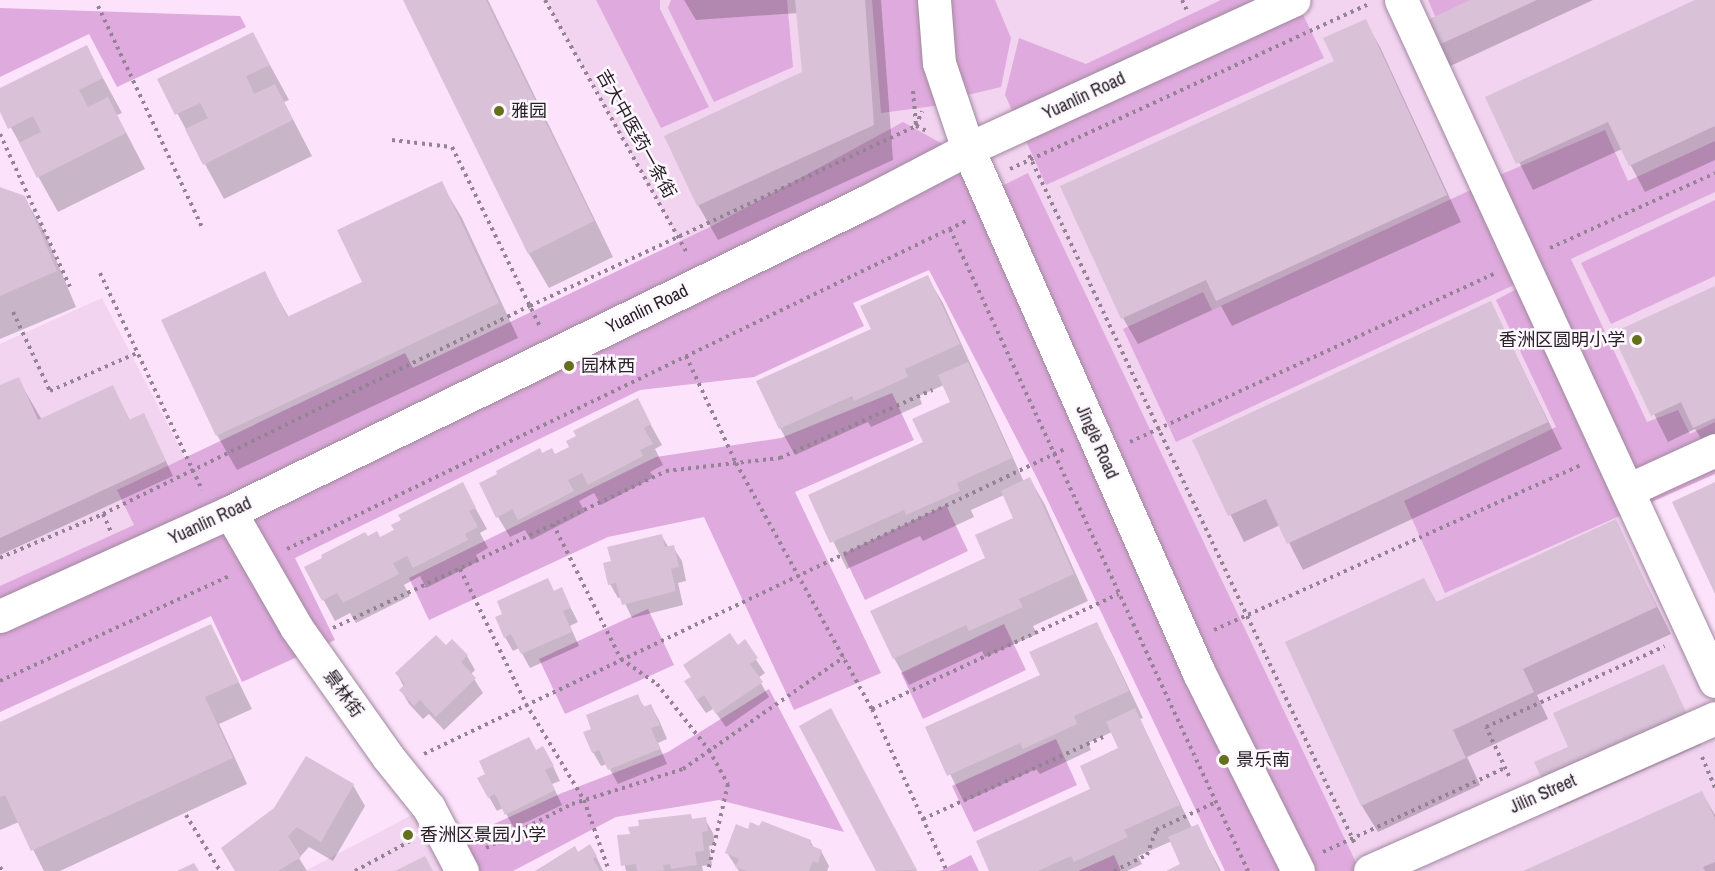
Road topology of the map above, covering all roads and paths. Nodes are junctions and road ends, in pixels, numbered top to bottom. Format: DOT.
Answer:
graph roads {
  1 [pos="545,0"];
  2 [pos="934,0"];
  3 [pos="1294,0"];
  4 [pos="1379,0"];
  5 [pos="1401,0"];
  6 [pos="98,6"];
  7 [pos="939,63"];
  8 [pos="1016,128"];
  9 [pos="0,134"];
  10 [pos="392,140"];
  11 [pos="968,149"];
  12 [pos="1031,160"];
  13 [pos="1715,173"];
  14 [pos="988,195"];
  15 [pos="202,227"];
  16 [pos="950,229"];
  17 [pos="679,239"];
  18 [pos="1521,261"];
  19 [pos="100,273"];
  20 [pos="703,282"];
  21 [pos="70,287"];
  22 [pos="530,306"];
  23 [pos="13,312"];
  24 [pos="137,353"];
  25 [pos="553,354"];
  26 [pos="686,356"];
  27 [pos="932,390"];
  28 [pos="1157,430"];
  29 [pos="1098,446"];
  30 [pos="1715,450"];
  31 [pos="1610,452"];
  32 [pos="1054,453"];
  33 [pos="736,463"];
  34 [pos="193,470"];
  35 [pos="1628,490"];
  36 [pos="103,514"];
  37 [pos="223,515"];
  38 [pos="553,524"];
  39 [pos="0,558"];
  40 [pos="124,560"];
  41 [pos="259,563"];
  42 [pos="460,569"];
  43 [pos="798,574"];
  44 [pos="1119,594"];
  45 [pos="0,616"];
  46 [pos="1246,616"];
  47 [pos="1693,634"];
  48 [pos="306,642"];
  49 [pos="1185,643"];
  50 [pos="844,657"];
  51 [pos="621,659"];
  52 [pos="0,681"];
  53 [pos="1715,681"];
  54 [pos="526,705"];
  55 [pos="872,709"];
  56 [pos="1715,718"];
  57 [pos="1103,737"];
  58 [pos="710,750"];
  59 [pos="396,767"];
  60 [pos="1505,768"];
  61 [pos="584,800"];
  62 [pos="1216,802"];
  63 [pos="1522,804"];
  64 [pos="186,815"];
  65 [pos="923,819"];
  66 [pos="439,826"];
  67 [pos="1352,838"];
  68 [pos="1365,863"];
  69 [pos="0,867"];
  70 [pos="461,867"];
  71 [pos="1296,868"];
  72 [pos="2,871"];
  73 [pos="219,871"];
  74 [pos="355,871"];
  75 [pos="609,871"];
  76 [pos="708,871"];
  77 [pos="947,871"];
  78 [pos="1114,871"];
  79 [pos="1248,871"];
  1 -- 17 [label="path, 吉大中医药一条街"];
  2 -- 7 [label="street, Jǐnglè Road"];
  3 -- 8 [label="street, Yuanlin Road"];
  4 -- 12 [label="path"];
  5 -- 18 [label="street"];
  6 -- 15 [label="path"];
  7 -- 11 [label="street, Jǐnglè Road"];
  7 -- 17 [label="path"];
  8 -- 11 [label="street, Yuanlin Road"];
  8 -- 12 [label="path"];
  9 -- 21 [label="path"];
  10 -- 22 [label="path"];
  11 -- 14 [label="street, Jǐnglè Road"];
  11 -- 20 [label="street, Yuanlin Road"];
  12 -- 14 [label="path"];
  12 -- 28 [label="path"];
  13 -- 18 [label="path"];
  14 -- 16 [label="path"];
  14 -- 29 [label="street, Jǐnglè Road"];
  16 -- 26 [label="path"];
  16 -- 32 [label="path"];
  17 -- 20 [label="path, 吉大中医药一条街"];
  17 -- 22 [label="path"];
  18 -- 28 [label="path"];
  18 -- 31 [label="street"];
  19 -- 24 [label="path"];
  20 -- 25 [label="street, Yuanlin Road"];
  22 -- 25 [label="path"];
  22 -- 34 [label="path"];
  23 -- 24 [label="path"];
  24 -- 34 [label="path"];
  25 -- 37 [label="street, Yuanlin Road"];
  26 -- 33 [label="path"];
  26 -- 41 [label="path"];
  27 -- 33 [label="path"];
  28 -- 29 [label="path"];
  28 -- 46 [label="path"];
  29 -- 32 [label="path"];
  29 -- 49 [label="street, Jǐnglè Road"];
  30 -- 35 [label="street"];
  31 -- 35 [label="street"];
  31 -- 46 [label="path"];
  32 -- 43 [label="path"];
  32 -- 44 [label="path"];
  33 -- 38 [label="path"];
  33 -- 43 [label="path"];
  34 -- 36 [label="path"];
  34 -- 37 [label="path"];
  35 -- 47 [label="street"];
  36 -- 39 [label="path"];
  36 -- 40 [label="path"];
  37 -- 40 [label="street, Yuanlin Road"];
  37 -- 41 [label="street, 景林街"];
  38 -- 42 [label="path"];
  38 -- 51 [label="path"];
  40 -- 45 [label="street, Yuanlin Road"];
  41 -- 48 [label="street, 景林街"];
  41 -- 52 [label="path"];
  42 -- 48 [label="path"];
  42 -- 54 [label="path"];
  43 -- 50 [label="path"];
  43 -- 51 [label="path"];
  44 -- 55 [label="path"];
  44 -- 62 [label="path"];
  46 -- 49 [label="path"];
  46 -- 67 [label="path"];
  47 -- 53 [label="street"];
  47 -- 60 [label="path"];
  48 -- 59 [label="street, 景林街"];
  49 -- 71 [label="street, Jǐnglè Road"];
  50 -- 55 [label="path"];
  50 -- 58 [label="path"];
  51 -- 54 [label="path"];
  51 -- 58 [label="path"];
  54 -- 59 [label="path"];
  54 -- 61 [label="path"];
  55 -- 65 [label="path"];
  56 -- 63 [label="street, Jilin Street"];
  57 -- 65 [label="path"];
  58 -- 61 [label="path"];
  58 -- 76 [label="path"];
  59 -- 66 [label="street, 景林街"];
  60 -- 63 [label="path"];
  60 -- 67 [label="path"];
  61 -- 70 [label="path"];
  61 -- 75 [label="path"];
  62 -- 78 [label="path"];
  62 -- 79 [label="path"];
  63 -- 68 [label="street, Jilin Street"];
  64 -- 73 [label="path"];
  65 -- 77 [label="path"];
  66 -- 70 [label="street, 景林街"];
  66 -- 74 [label="path"];
  67 -- 68 [label="path"];
  67 -- 71 [label="path"];
  69 -- 72 [label="path"];
}
